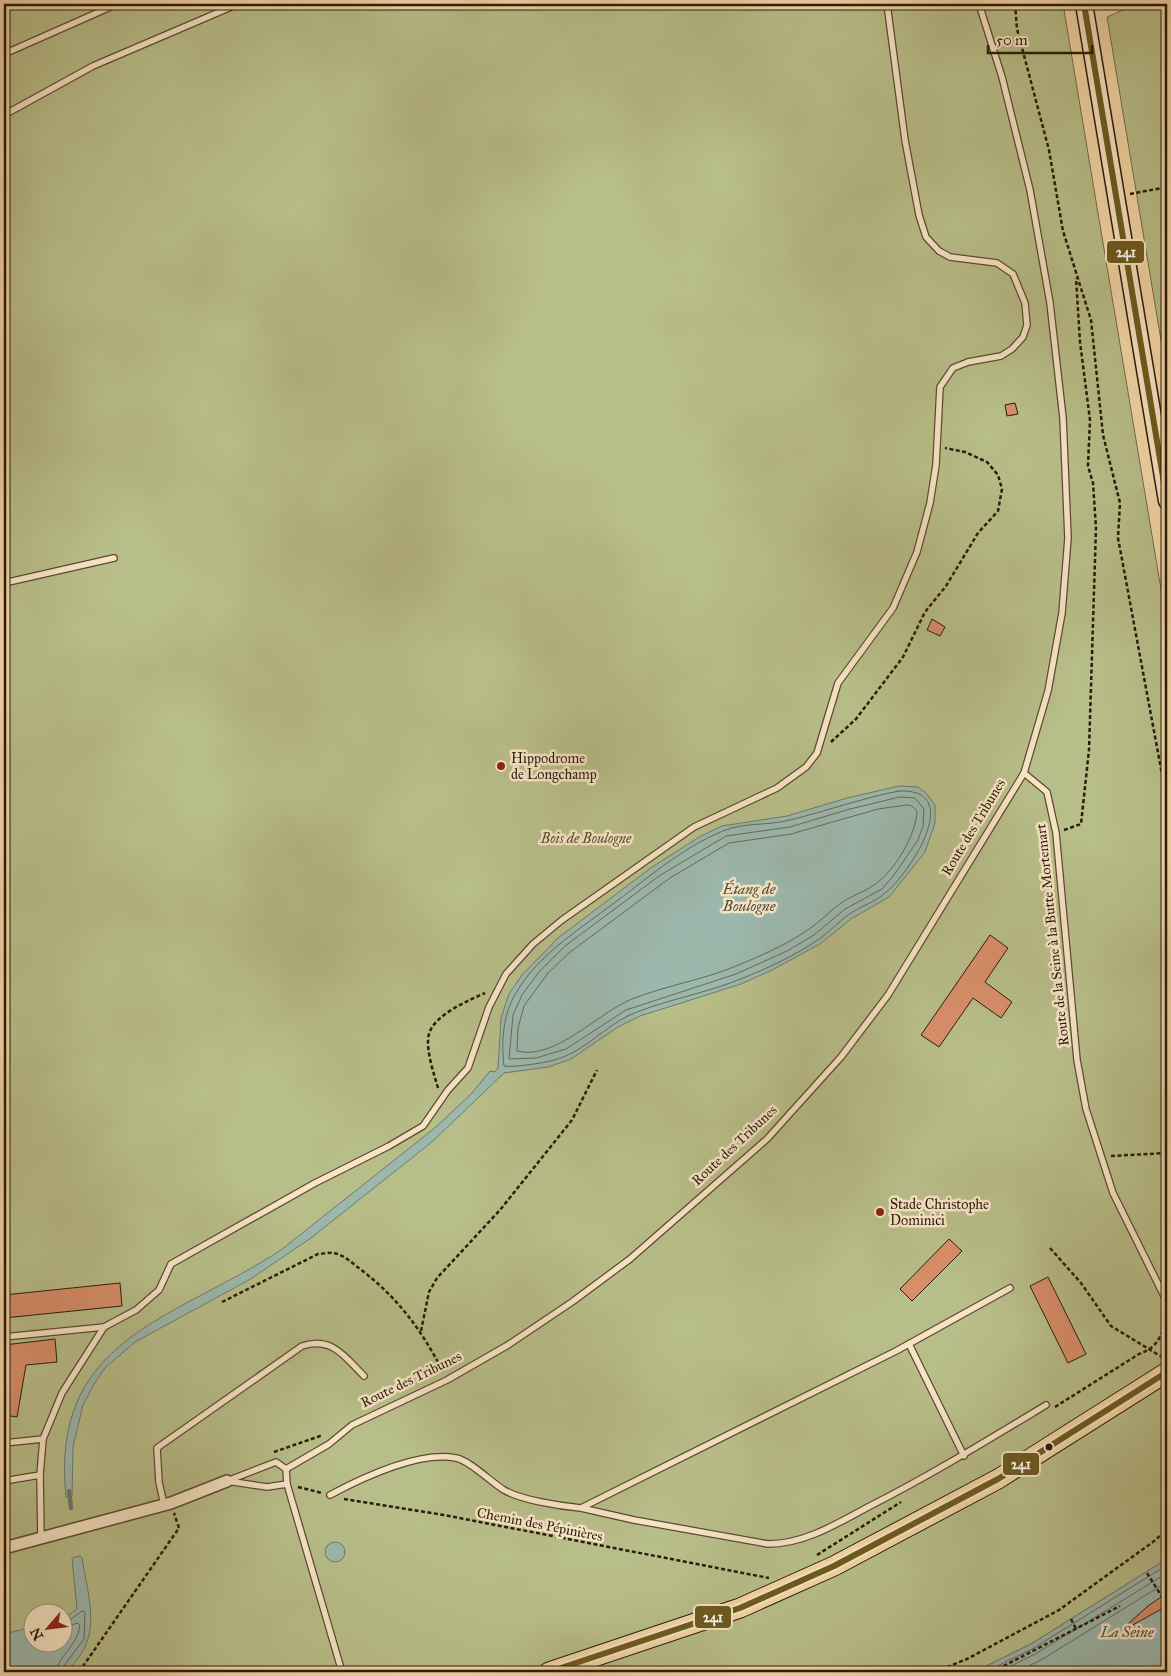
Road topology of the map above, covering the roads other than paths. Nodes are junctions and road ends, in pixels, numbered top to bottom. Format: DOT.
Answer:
graph roads {
  1 [pos="117,4"];
  2 [pos="238,4"];
  3 [pos="887,4"];
  4 [pos="978,4"];
  5 [pos="1084,4"];
  6 [pos="4,54"];
  7 [pos="4,115"];
  8 [pos="1167,501"];
  9 [pos="114,558"];
  10 [pos="4,583"];
  11 [pos="1024,773"];
  12 [pos="1010,1288"];
  13 [pos="1167,1302"];
  14 [pos="104,1327"];
  15 [pos="4,1337"];
  16 [pos="909,1344"];
  17 [pos="1167,1372"];
  18 [pos="364,1376"];
  19 [pos="1046,1405"];
  20 [pos="43,1439"];
  21 [pos="4,1443"];
  22 [pos="964,1456"];
  23 [pos="286,1470"];
  24 [pos="40,1475"];
  25 [pos="225,1477"];
  26 [pos="4,1481"];
  27 [pos="287,1484"];
  28 [pos="330,1495"];
  29 [pos="168,1504"];
  30 [pos="581,1508"];
  31 [pos="41,1539"];
  32 [pos="4,1548"];
  33 [pos="342,1672"];
  34 [pos="549,1672"];
  1 -- 6 [label="lane"];
  2 -- 7 [label="lane"];
  3 -- 14 [label="lane"];
  4 -- 11 [label="lane"];
  5 -- 8 [label="main road"];
  9 -- 10 [label="lane"];
  11 -- 13 [label="lane, Route de la Seine à la Butte Mortemart"];
  11 -- 23 [label="lane, Route des Tribunes"];
  12 -- 16 [label="lane"];
  14 -- 15 [label="lane"];
  14 -- 20 [label="lane"];
  16 -- 22 [label="lane"];
  16 -- 30 [label="lane"];
  17 -- 34 [label="main road"];
  18 -- 29 [label="lane"];
  19 -- 22 [label="lane"];
  20 -- 21 [label="lane"];
  20 -- 24 [label="lane"];
  22 -- 30 [label="lane"];
  23 -- 25 [label="lane"];
  23 -- 27 [label="lane"];
  24 -- 26 [label="lane"];
  24 -- 31 [label="lane"];
  25 -- 27 [label="lane"];
  25 -- 29 [label="street"];
  27 -- 33 [label="lane"];
  28 -- 30 [label="lane"];
  29 -- 31 [label="street"];
  31 -- 32 [label="street"];
}
